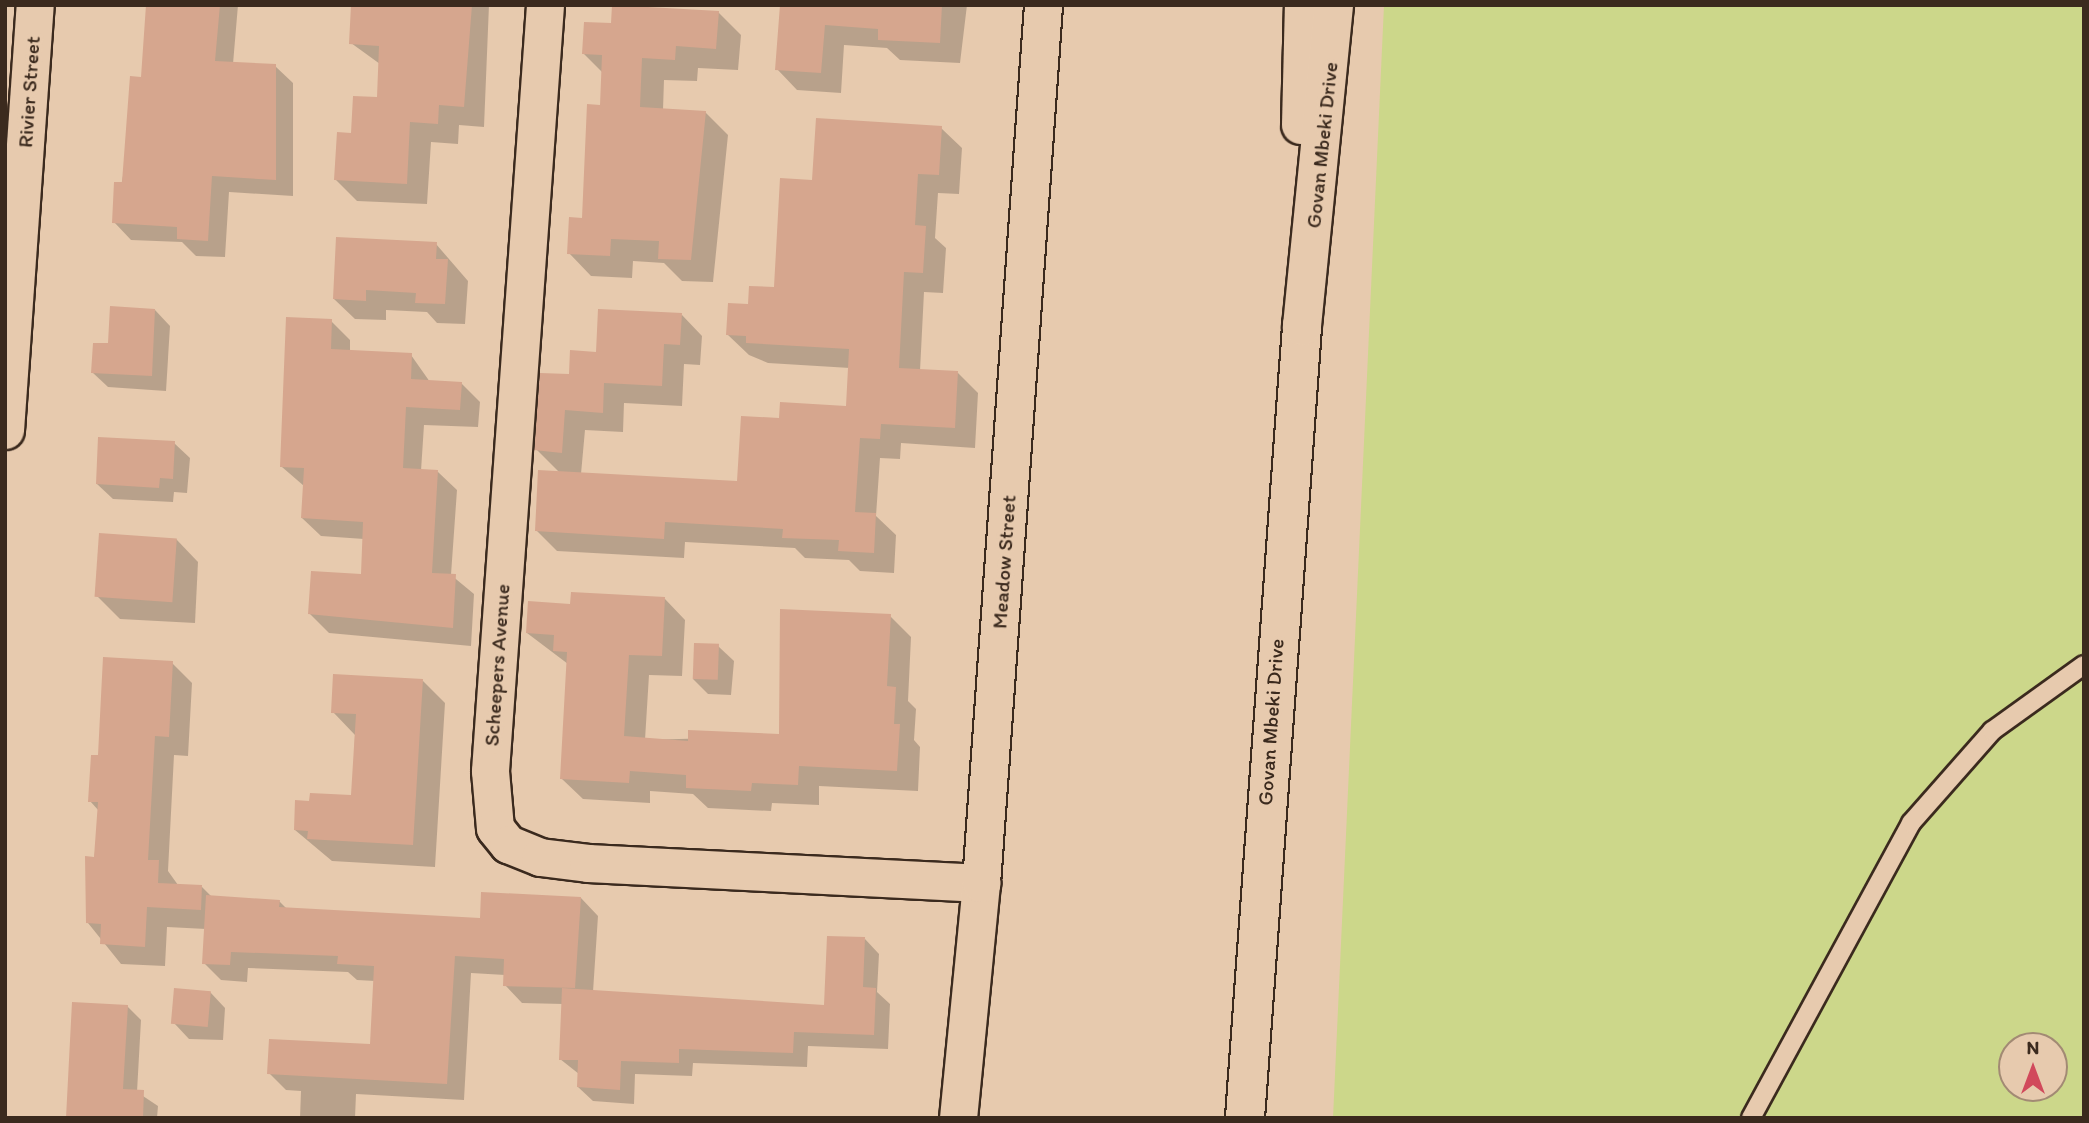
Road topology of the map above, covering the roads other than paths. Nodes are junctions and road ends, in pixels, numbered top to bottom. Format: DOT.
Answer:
graph roads {
  1 [pos="35,5"];
  2 [pos="545,5"];
  3 [pos="1043,5"];
  4 [pos="1304,5"];
  5 [pos="1334,5"];
  6 [pos="1302,326"];
  7 [pos="5,430"];
  8 [pos="2084,665"];
  9 [pos="981,883"];
  10 [pos="958,1118"];
  11 [pos="1245,1118"];
  12 [pos="1751,1118"];
  1 -- 7 [label="street, Rivier Street"];
  2 -- 9 [label="street, Scheepers Avenue"];
  3 -- 9 [label="street, Meadow Street"];
  4 -- 6 [label="main road, Govan Mbeki Drive"];
  5 -- 6 [label="main road, Govan Mbeki Drive"];
  6 -- 11 [label="main road, Govan Mbeki Drive"];
  8 -- 12 [label="lane"];
  9 -- 10 [label="street, Meadow Street"];
}
